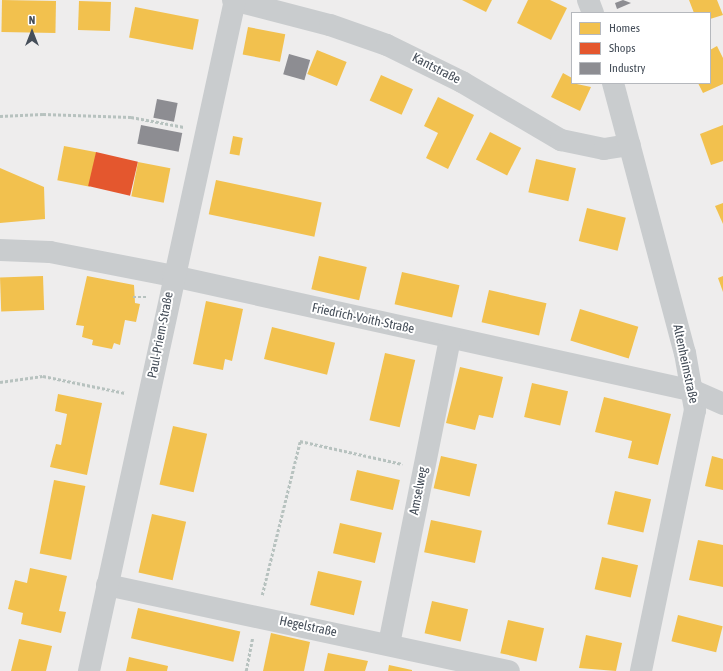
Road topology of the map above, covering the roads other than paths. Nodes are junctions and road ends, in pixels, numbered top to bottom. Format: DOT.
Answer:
graph roads {
  1 [pos="234,0"];
  2 [pos="588,0"];
  3 [pos="593,12"];
  4 [pos="613,84"];
  5 [pos="630,145"];
  6 [pos="0,250"];
  7 [pos="173,276"];
  8 [pos="450,338"];
  9 [pos="694,391"];
  10 [pos="722,402"];
  11 [pos="107,585"];
  12 [pos="389,644"];
  13 [pos="89,671"];
  14 [pos="509,671"];
  15 [pos="641,671"];
  1 -- 5 [label="street, Kantstraße"];
  1 -- 7 [label="street, Paul-Priem-Straße"];
  2 -- 3 [label="street"];
  4 -- 5 [label="street, Altenheimstraße"];
  5 -- 9 [label="street, Altenheimstraße"];
  6 -- 7 [label="street, Friedrich-Voith-Straße"];
  7 -- 8 [label="street, Friedrich-Voith-Straße"];
  7 -- 11 [label="street, Paul-Priem-Straße"];
  8 -- 9 [label="street, Friedrich-Voith-Straße"];
  8 -- 12 [label="street, Amselweg"];
  9 -- 10 [label="street, Friedrich-Voith-Straße"];
  9 -- 15 [label="street, Altenheimstraße"];
  11 -- 12 [label="street, Hegelstraße"];
  11 -- 13 [label="street, Paul-Priem-Straße"];
  12 -- 14 [label="street, Hegelstraße"];
}
